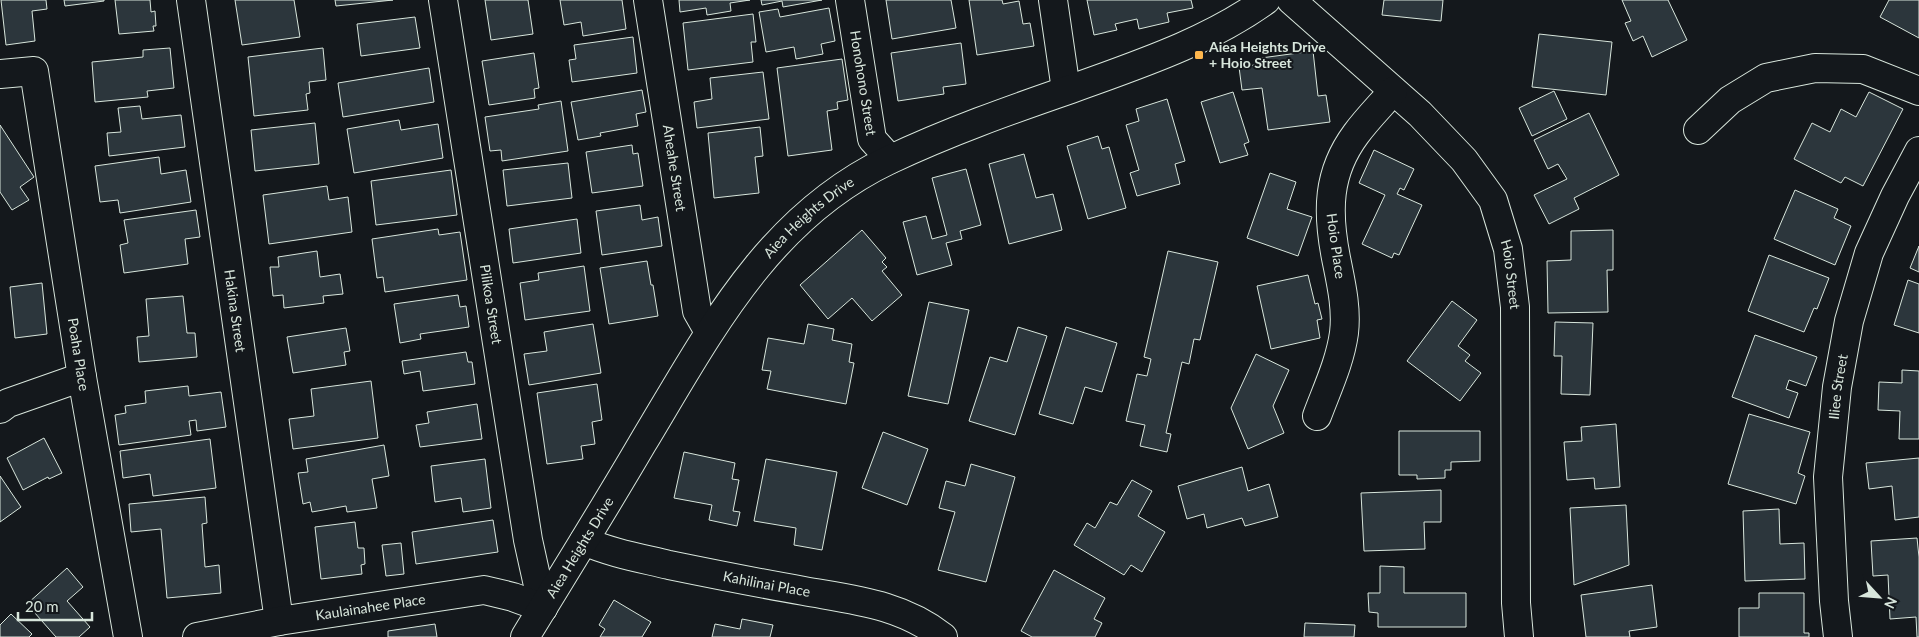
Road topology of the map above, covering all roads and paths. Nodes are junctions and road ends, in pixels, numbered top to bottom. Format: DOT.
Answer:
graph roads {
  1 [pos="191,0"];
  2 [pos="443,0"];
  3 [pos="648,0"];
  4 [pos="850,0"];
  5 [pos="1053,0"];
  6 [pos="1266,0"];
  7 [pos="1291,0"];
  8 [pos="0,74"];
  9 [pos="1066,90"];
  10 [pos="1393,91"];
  11 [pos="1919,91"];
  12 [pos="1698,130"];
  13 [pos="1919,151"];
  14 [pos="890,159"];
  15 [pos="710,332"];
  16 [pos="82,377"];
  17 [pos="0,408"];
  18 [pos="1317,416"];
  19 [pos="584,541"];
  20 [pos="543,608"];
  21 [pos="279,621"];
  22 [pos="128,637"];
  23 [pos="197,637"];
  24 [pos="525,637"];
  25 [pos="943,637"];
  26 [pos="1520,637"];
  27 [pos="1838,637"];
  1 -- 21 [label="street, Hakina Street"];
  2 -- 20 [label="street, Pilikoa Street"];
  3 -- 15 [label="street, Aheahe Street"];
  4 -- 14 [label="street, Honohono Street"];
  5 -- 9 [label="street"];
  6 -- 9 [label="street, Aiea Heights Drive"];
  7 -- 10 [label="street, Hoio Street"];
  8 -- 16 [label="street, Poaha Place"];
  9 -- 14 [label="street, Aiea Heights Drive"];
  10 -- 18 [label="street, Hoio Place"];
  10 -- 26 [label="street, Hoio Street"];
  11 -- 12 [label="street"];
  13 -- 27 [label="street, Iliee Street"];
  14 -- 15 [label="street, Aiea Heights Drive"];
  15 -- 19 [label="street, Aiea Heights Drive"];
  16 -- 17 [label="street"];
  16 -- 22 [label="street, Poaha Place"];
  19 -- 20 [label="street, Aiea Heights Drive"];
  19 -- 25 [label="street, Kahilinai Place"];
  20 -- 21 [label="street, Kaulainahee Place"];
  20 -- 24 [label="street, Aiea Heights Drive"];
  21 -- 23 [label="street, Kaulainahee Place"];
}
